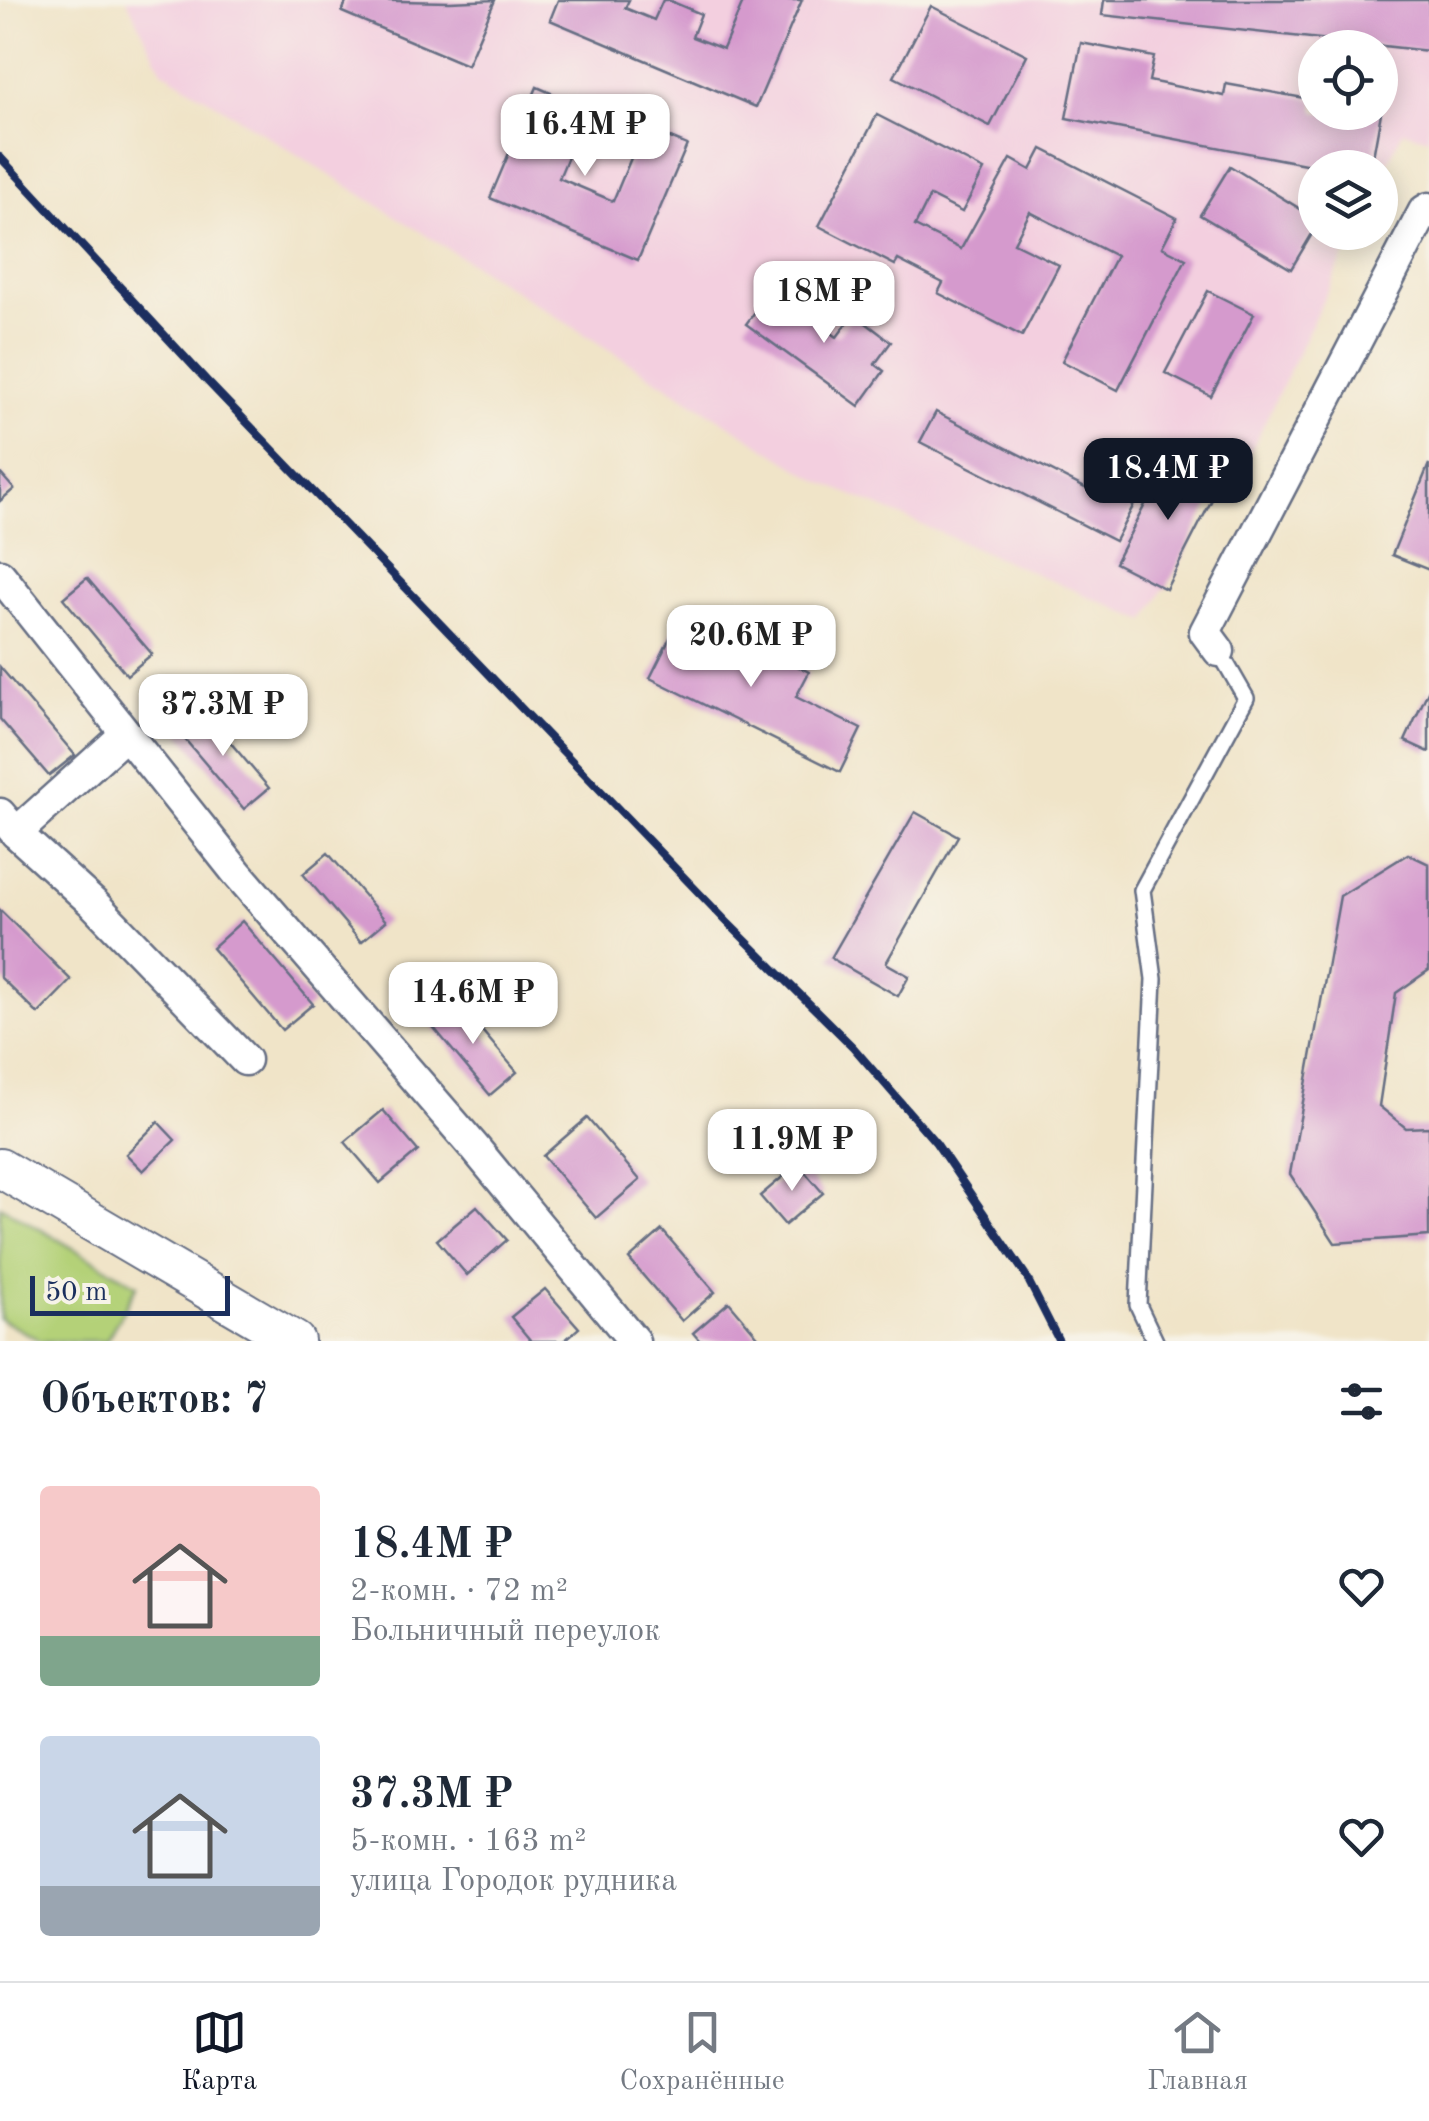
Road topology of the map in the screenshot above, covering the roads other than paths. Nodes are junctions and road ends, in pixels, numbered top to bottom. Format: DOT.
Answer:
graph roads {
  1 [pos="1429,208"];
  2 [pos="0,575"];
  3 [pos="1219,650"];
  4 [pos="126,734"];
  5 [pos="8,824"];
  6 [pos="245,1060"];
  7 [pos="0,1168"];
  8 [pos="296,1341"];
  9 [pos="634,1341"];
  10 [pos="1155,1341"];
  1 -- 3 [label="street"];
  2 -- 4 [label="street"];
  3 -- 10 [label="lane"];
  4 -- 5 [label="street"];
  4 -- 9 [label="street"];
  5 -- 6 [label="street"];
  7 -- 8 [label="street"];
}
